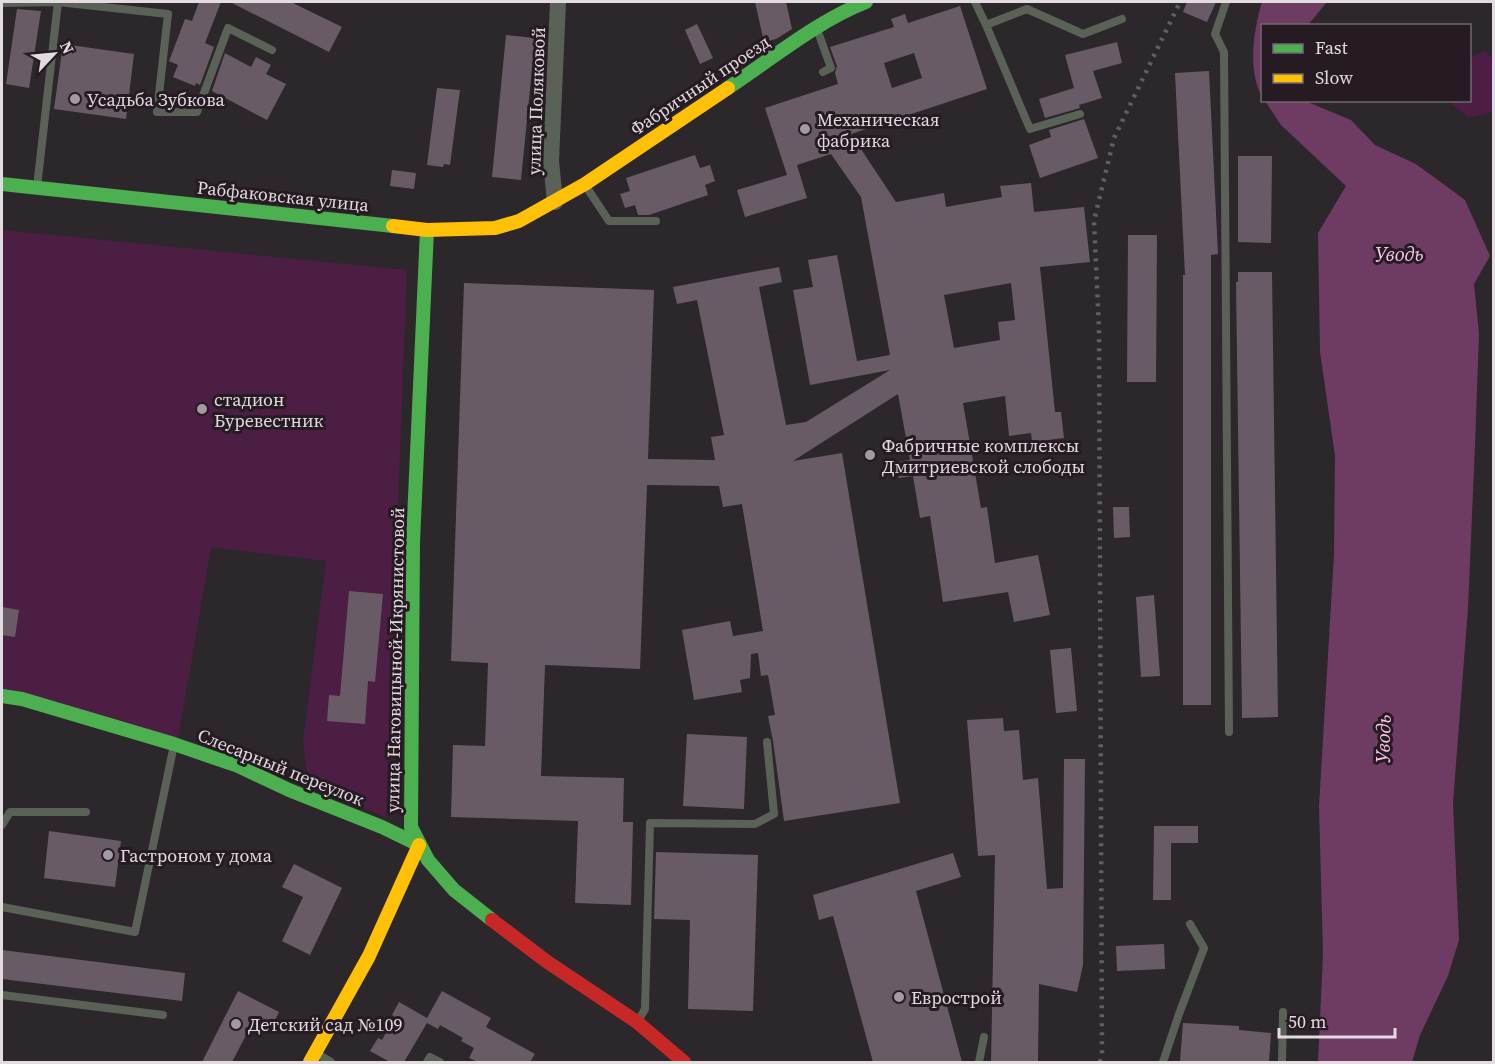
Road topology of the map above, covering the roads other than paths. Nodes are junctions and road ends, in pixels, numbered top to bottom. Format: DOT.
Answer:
graph roads {
  1 [pos="58,2"];
  2 [pos="558,2"];
  3 [pos="866,2"];
  4 [pos="975,2"];
  5 [pos="1226,2"];
  6 [pos="2,3"];
  7 [pos="1122,19"];
  8 [pos="986,26"];
  9 [pos="817,29"];
  10 [pos="272,50"];
  11 [pos="823,72"];
  12 [pos="1080,114"];
  13 [pos="2,184"];
  14 [pos="585,184"];
  15 [pos="37,188"];
  16 [pos="555,202"];
  17 [pos="656,221"];
  18 [pos="427,230"];
  19 [pos="2,696"];
  20 [pos="1228,732"];
  21 [pos="768,742"];
  22 [pos="174,744"];
  23 [pos="86,812"];
  24 [pos="2,825"];
  25 [pos="419,845"];
  26 [pos="2,907"];
  27 [pos="1190,924"];
  28 [pos="2,995"];
  29 [pos="1283,1012"];
  30 [pos="163,1015"];
  31 [pos="638,1022"];
  32 [pos="984,1037"];
  33 [pos="662,1044"];
  34 [pos="313,1058"];
  35 [pos="331,1062"];
  36 [pos="427,1062"];
  37 [pos="440,1062"];
  38 [pos="666,1062"];
  39 [pos="684,1062"];
  40 [pos="979,1062"];
  41 [pos="1163,1062"];
  42 [pos="1282,1062"];
  1 -- 6 [label="lane"];
  1 -- 10 [label="lane"];
  1 -- 15 [label="lane"];
  2 -- 16 [label="street, улица Поляковой"];
  3 -- 9 [label="main road, Фабричный проезд"];
  4 -- 8 [label="lane"];
  5 -- 20 [label="lane"];
  7 -- 8 [label="lane"];
  8 -- 12 [label="lane"];
  9 -- 11 [label="lane"];
  9 -- 14 [label="main road, Фабричный проезд"];
  13 -- 15 [label="main road, Рабфаковская улица"];
  14 -- 16 [label="main road, Фабричный проезд"];
  14 -- 17 [label="lane"];
  15 -- 18 [label="main road, Рабфаковская улица"];
  16 -- 18 [label="main road, Рабфаковская улица"];
  18 -- 25 [label="main road, улица Наговицыной-Икрянистовой"];
  19 -- 22 [label="main road, Слесарный переулок"];
  21 -- 31 [label="lane"];
  22 -- 25 [label="main road, Слесарный переулок"];
  22 -- 26 [label="lane"];
  23 -- 24 [label="lane"];
  25 -- 31 [label="main road, Слесарный переулок"];
  25 -- 34 [label="main road"];
  27 -- 41 [label="lane"];
  28 -- 30 [label="lane"];
  29 -- 42 [label="lane"];
  31 -- 33 [label="main road, Слесарный переулок"];
  32 -- 40 [label="lane"];
  33 -- 38 [label="lane"];
  33 -- 39 [label="main road, Слесарный переулок"];
  34 -- 35 [label="lane"];
  36 -- 37 [label="lane"];
}
